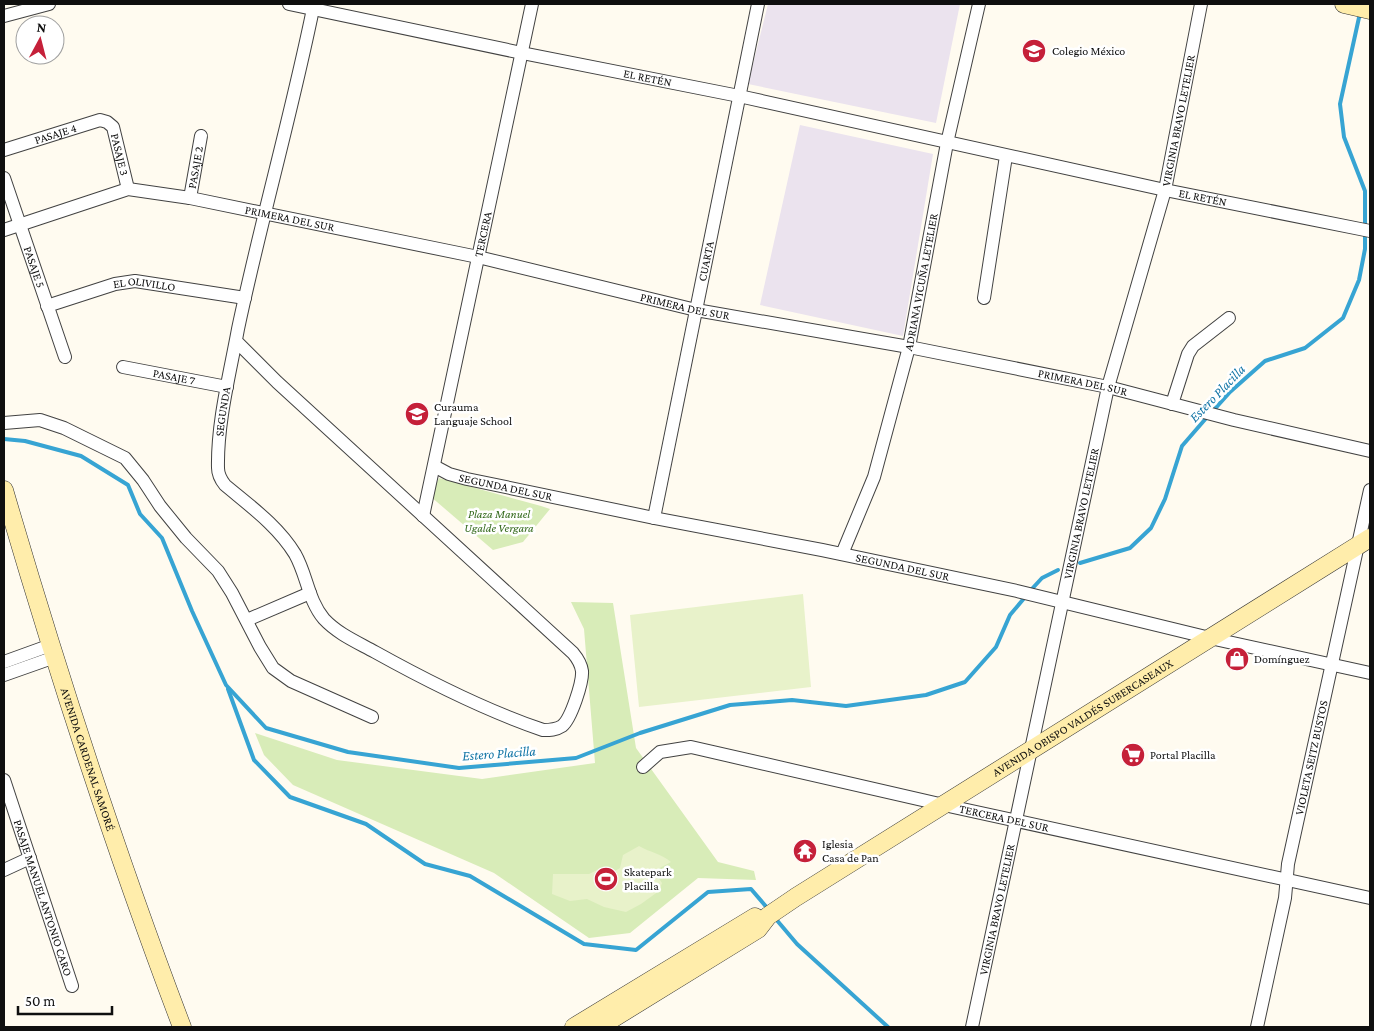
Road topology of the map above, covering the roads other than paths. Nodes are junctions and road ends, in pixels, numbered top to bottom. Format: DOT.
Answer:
graph roads {
  1 [pos="49,4"];
  2 [pos="289,4"];
  3 [pos="532,4"];
  4 [pos="758,4"];
  5 [pos="979,4"];
  6 [pos="1201,4"];
  7 [pos="1346,4"];
  8 [pos="314,6"];
  9 [pos="1370,10"];
  10 [pos="4,16"];
  11 [pos="522,53"];
  12 [pos="739,96"];
  13 [pos="107,122"];
  14 [pos="201,136"];
  15 [pos="947,143"];
  16 [pos="4,150"];
  17 [pos="1006,156"];
  18 [pos="4,178"];
  19 [pos="128,190"];
  20 [pos="1165,190"];
  21 [pos="190,198"];
  22 [pos="264,214"];
  23 [pos="19,224"];
  24 [pos="4,230"];
  25 [pos="1370,231"];
  26 [pos="478,257"];
  27 [pos="245,298"];
  28 [pos="984,298"];
  29 [pos="47,306"];
  30 [pos="696,310"];
  31 [pos="1229,318"];
  32 [pos="236,341"];
  33 [pos="909,347"];
  34 [pos="65,357"];
  35 [pos="124,367"];
  36 [pos="227,387"];
  37 [pos="1108,387"];
  38 [pos="1172,404"];
  39 [pos="4,423"];
  40 [pos="1370,451"];
  41 [pos="434,466"];
  42 [pos="1370,490"];
  43 [pos="5,500"];
  44 [pos="423,516"];
  45 [pos="654,518"];
  46 [pos="1364,542"];
  47 [pos="842,554"];
  48 [pos="310,594"];
  49 [pos="1057,600"];
  50 [pos="246,620"];
  51 [pos="1210,638"];
  52 [pos="53,651"];
  53 [pos="4,662"];
  54 [pos="1332,665"];
  55 [pos="1370,674"];
  56 [pos="4,675"];
  57 [pos="372,717"];
  58 [pos="1031,751"];
  59 [pos="643,767"];
  60 [pos="4,780"];
  61 [pos="944,805"];
  62 [pos="1016,820"];
  63 [pos="30,858"];
  64 [pos="4,870"];
  65 [pos="1286,880"];
  66 [pos="1370,898"];
  67 [pos="768,916"];
  68 [pos="72,986"];
  69 [pos="182,1027"];
  70 [pos="574,1027"];
  71 [pos="599,1027"];
  72 [pos="972,1027"];
  73 [pos="1257,1027"];
  1 -- 10 [label="street"];
  2 -- 8 [label="street, EL RETÉN"];
  3 -- 11 [label="street, TERCERA"];
  4 -- 12 [label="street, CUARTA"];
  5 -- 15 [label="street, ADRIANA VICUÑA LETELIER"];
  6 -- 20 [label="street, VIRGINIA BRAVO LETELIER"];
  7 -- 9 [label="main road"];
  8 -- 11 [label="street, EL RETÉN"];
  8 -- 22 [label="street, SEGUNDA"];
  11 -- 12 [label="street, EL RETÉN"];
  11 -- 26 [label="street, TERCERA"];
  12 -- 15 [label="street, EL RETÉN"];
  12 -- 30 [label="street, CUARTA"];
  13 -- 16 [label="street, PASAJE 4"];
  13 -- 19 [label="street, PASAJE 3"];
  14 -- 21 [label="street, PASAJE 2"];
  15 -- 17 [label="street, EL RETÉN"];
  15 -- 33 [label="street, ADRIANA VICUÑA LETELIER"];
  17 -- 20 [label="street, EL RETÉN"];
  17 -- 28 [label="street"];
  18 -- 23 [label="street, PASAJE 5"];
  19 -- 21 [label="street, PRIMERA DEL SUR"];
  19 -- 23 [label="street, PRIMERA DEL SUR"];
  20 -- 25 [label="street, EL RETÉN"];
  20 -- 37 [label="street, VIRGINIA BRAVO LETELIER"];
  21 -- 22 [label="street, PRIMERA DEL SUR"];
  22 -- 26 [label="street, PRIMERA DEL SUR"];
  22 -- 27 [label="street, SEGUNDA"];
  23 -- 24 [label="street, PRIMERA DEL SUR"];
  23 -- 29 [label="street, PASAJE 5"];
  26 -- 30 [label="street, PRIMERA DEL SUR"];
  26 -- 41 [label="street, TERCERA"];
  27 -- 29 [label="street, EL OLIVILLO"];
  27 -- 32 [label="street, SEGUNDA"];
  29 -- 34 [label="street, PASAJE 5"];
  30 -- 33 [label="street, PRIMERA DEL SUR"];
  30 -- 45 [label="street, CUARTA"];
  31 -- 38 [label="street"];
  32 -- 36 [label="street, SEGUNDA"];
  32 -- 44 [label="street, SEGUNDA"];
  33 -- 37 [label="street, PRIMERA DEL SUR"];
  33 -- 47 [label="street, ADRIANA VICUÑA LETELIER"];
  35 -- 36 [label="street, PASAJE 7"];
  36 -- 48 [label="street, SEGUNDA"];
  37 -- 38 [label="street, PRIMERA DEL SUR"];
  37 -- 49 [label="street, VIRGINIA BRAVO LETELIER"];
  38 -- 40 [label="street, PRIMERA DEL SUR"];
  39 -- 50 [label="street"];
  41 -- 44 [label="street, TERCERA"];
  41 -- 45 [label="street, SEGUNDA DEL SUR"];
  42 -- 46 [label="street, VIOLETA SEITZ BUSTOS"];
  43 -- 52 [label="main road, AVENIDA CARDENAL SAMORÉ"];
  44 -- 48 [label="street, SEGUNDA"];
  45 -- 47 [label="street, SEGUNDA DEL SUR"];
  46 -- 51 [label="main road, AVENIDA OBISPO VALDÉS SUBERCASEAUX"];
  46 -- 54 [label="street, VIOLETA SEITZ BUSTOS"];
  47 -- 49 [label="street, SEGUNDA DEL SUR"];
  48 -- 50 [label="street"];
  49 -- 51 [label="street, SEGUNDA DEL SUR"];
  49 -- 58 [label="street, VIRGINIA BRAVO LETELIER"];
  50 -- 57 [label="street"];
  51 -- 54 [label="street, SEGUNDA DEL SUR"];
  51 -- 58 [label="main road, AVENIDA OBISPO VALDÉS SUBERCASEAUX"];
  52 -- 53 [label="street"];
  52 -- 56 [label="street"];
  52 -- 69 [label="main road, AVENIDA CARDENAL SAMORÉ"];
  54 -- 55 [label="street, SEGUNDA DEL SUR"];
  54 -- 65 [label="street, VIOLETA SEITZ BUSTOS"];
  58 -- 61 [label="main road, AVENIDA OBISPO VALDÉS SUBERCASEAUX"];
  58 -- 62 [label="street, VIRGINIA BRAVO LETELIER"];
  59 -- 61 [label="street, TERCERA DEL SUR"];
  60 -- 63 [label="street, PASAJE MANUEL ANTONIO CARO"];
  61 -- 62 [label="street, TERCERA DEL SUR"];
  61 -- 67 [label="main road, AVENIDA OBISPO VALDÉS SUBERCASEAUX"];
  62 -- 65 [label="street, TERCERA DEL SUR"];
  62 -- 72 [label="street, VIRGINIA BRAVO LETELIER"];
  63 -- 64 [label="street"];
  63 -- 68 [label="street, PASAJE MANUEL ANTONIO CARO"];
  65 -- 66 [label="street, TERCERA DEL SUR"];
  65 -- 73 [label="street, VIOLETA SEITZ BUSTOS"];
  67 -- 70 [label="main road"];
  67 -- 71 [label="main road"];
}
